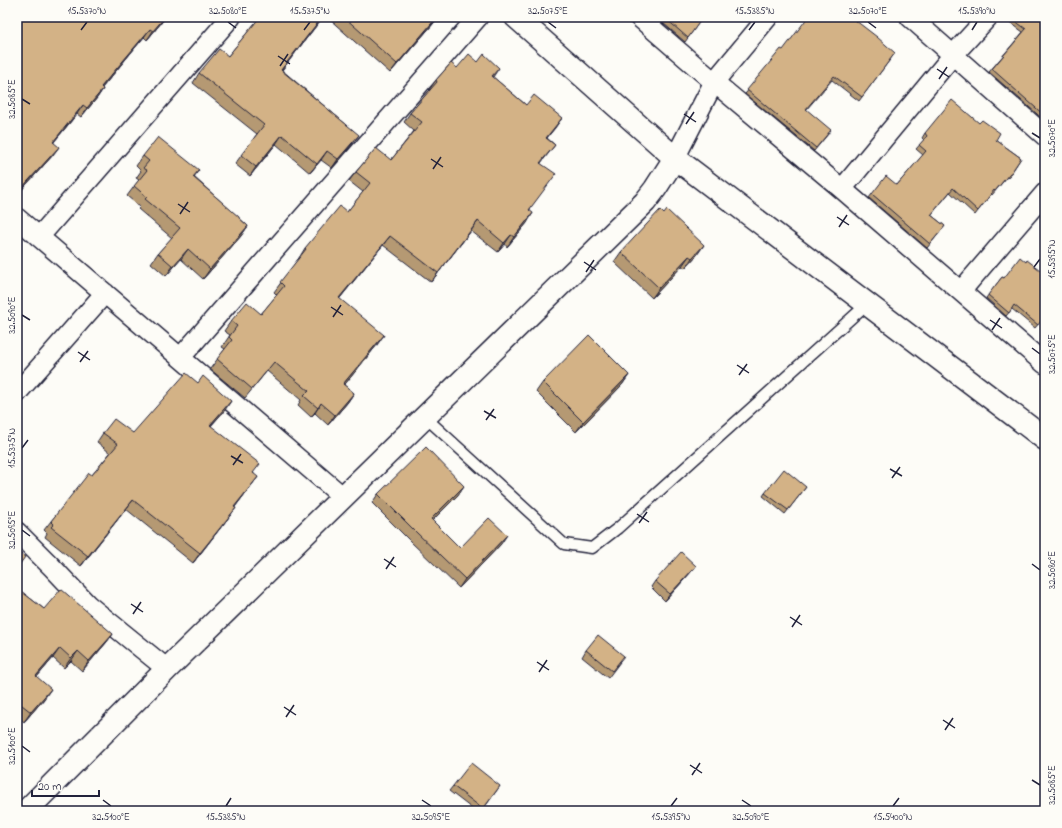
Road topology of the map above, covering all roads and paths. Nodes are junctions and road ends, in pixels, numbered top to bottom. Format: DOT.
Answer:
graph roads {
  1 [pos="231,17"];
  2 [pos="478,17"];
  3 [pos="516,17"];
  4 [pos="639,17"];
  5 [pos="768,17"];
  6 [pos="910,17"];
  7 [pos="988,17"];
  8 [pos="953,55"];
  9 [pos="714,82"];
  10 [pos="1045,136"];
  11 [pos="674,158"];
  12 [pos="842,189"];
  13 [pos="1045,193"];
  14 [pos="17,218"];
  15 [pos="39,237"];
  16 [pos="961,291"];
  17 [pos="105,293"];
  18 [pos="867,304"];
  19 [pos="180,357"];
  20 [pos="1045,364"];
  21 [pos="17,393"];
  22 [pos="425,417"];
  23 [pos="1045,439"];
  24 [pos="343,497"];
  25 [pos="17,532"];
  26 [pos="167,669"];
  27 [pos="26,811"];
  1 -- 15 [label="street"];
  2 -- 19 [label="street"];
  3 -- 11 [label="street"];
  4 -- 9 [label="street"];
  5 -- 9 [label="street"];
  6 -- 8 [label="street"];
  7 -- 8 [label="street"];
  8 -- 10 [label="street"];
  8 -- 12 [label="street"];
  9 -- 11 [label="street"];
  9 -- 12 [label="street"];
  11 -- 18 [label="street"];
  11 -- 22 [label="street"];
  12 -- 16 [label="street"];
  13 -- 16 [label="street"];
  14 -- 15 [label="street"];
  15 -- 17 [label="street"];
  16 -- 20 [label="street"];
  17 -- 19 [label="street"];
  17 -- 21 [label="street"];
  18 -- 22 [label="lane"];
  18 -- 23 [label="street"];
  19 -- 24 [label="street"];
  22 -- 24 [label="street"];
  24 -- 26 [label="street"];
  25 -- 26 [label="street"];
  26 -- 27 [label="street"];
}
